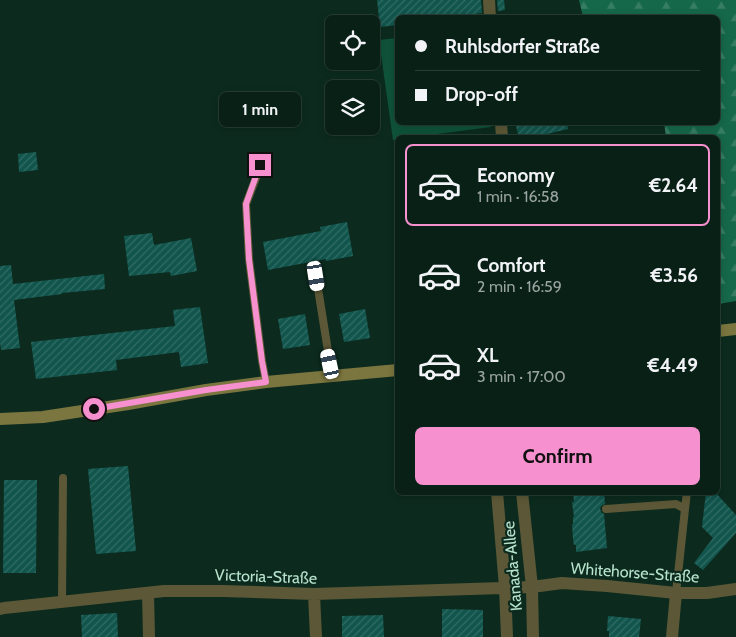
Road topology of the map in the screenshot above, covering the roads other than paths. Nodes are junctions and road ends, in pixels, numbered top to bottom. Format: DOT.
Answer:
graph roads {
  1 [pos="489,0"];
  2 [pos="490,15"];
  3 [pos="260,165"];
  4 [pos="316,276"];
  5 [pos="736,329"];
  6 [pos="720,330"];
  7 [pos="395,370"];
  8 [pos="333,376"];
  9 [pos="266,382"];
  10 [pos="0,419"];
  11 [pos="63,478"];
  12 [pos="496,495"];
  13 [pos="522,495"];
  14 [pos="687,495"];
  15 [pos="606,509"];
  16 [pos="685,509"];
  17 [pos="532,586"];
  18 [pos="506,587"];
  19 [pos="736,589"];
  20 [pos="148,593"];
  21 [pos="676,593"];
  22 [pos="314,594"];
  23 [pos="62,602"];
  24 [pos="0,609"];
  25 [pos="149,637"];
  26 [pos="316,637"];
  27 [pos="507,637"];
  28 [pos="534,637"];
  29 [pos="672,637"];
  1 -- 2 [label="street"];
  3 -- 9 [label="lane"];
  4 -- 8 [label="lane"];
  5 -- 6 [label="main road"];
  7 -- 8 [label="main road"];
  8 -- 9 [label="main road"];
  9 -- 10 [label="main road"];
  11 -- 23 [label="lane"];
  12 -- 18 [label="street, Kanada-Allee"];
  13 -- 17 [label="street, Kanada-Allee"];
  14 -- 16 [label="lane"];
  15 -- 16 [label="lane"];
  16 -- 21 [label="lane"];
  17 -- 18 [label="street, Victoria-Straße"];
  17 -- 21 [label="street, Whitehorse-Straße"];
  17 -- 28 [label="street, Kanada-Allee"];
  18 -- 22 [label="street, Victoria-Straße"];
  18 -- 27 [label="street, Kanada-Allee"];
  19 -- 21 [label="street, Whitehorse-Straße"];
  20 -- 22 [label="street, Victoria-Straße"];
  20 -- 23 [label="street, Victoria-Straße"];
  20 -- 25 [label="street"];
  21 -- 29 [label="street"];
  22 -- 26 [label="street"];
  23 -- 24 [label="street, Victoria-Straße"];
}
